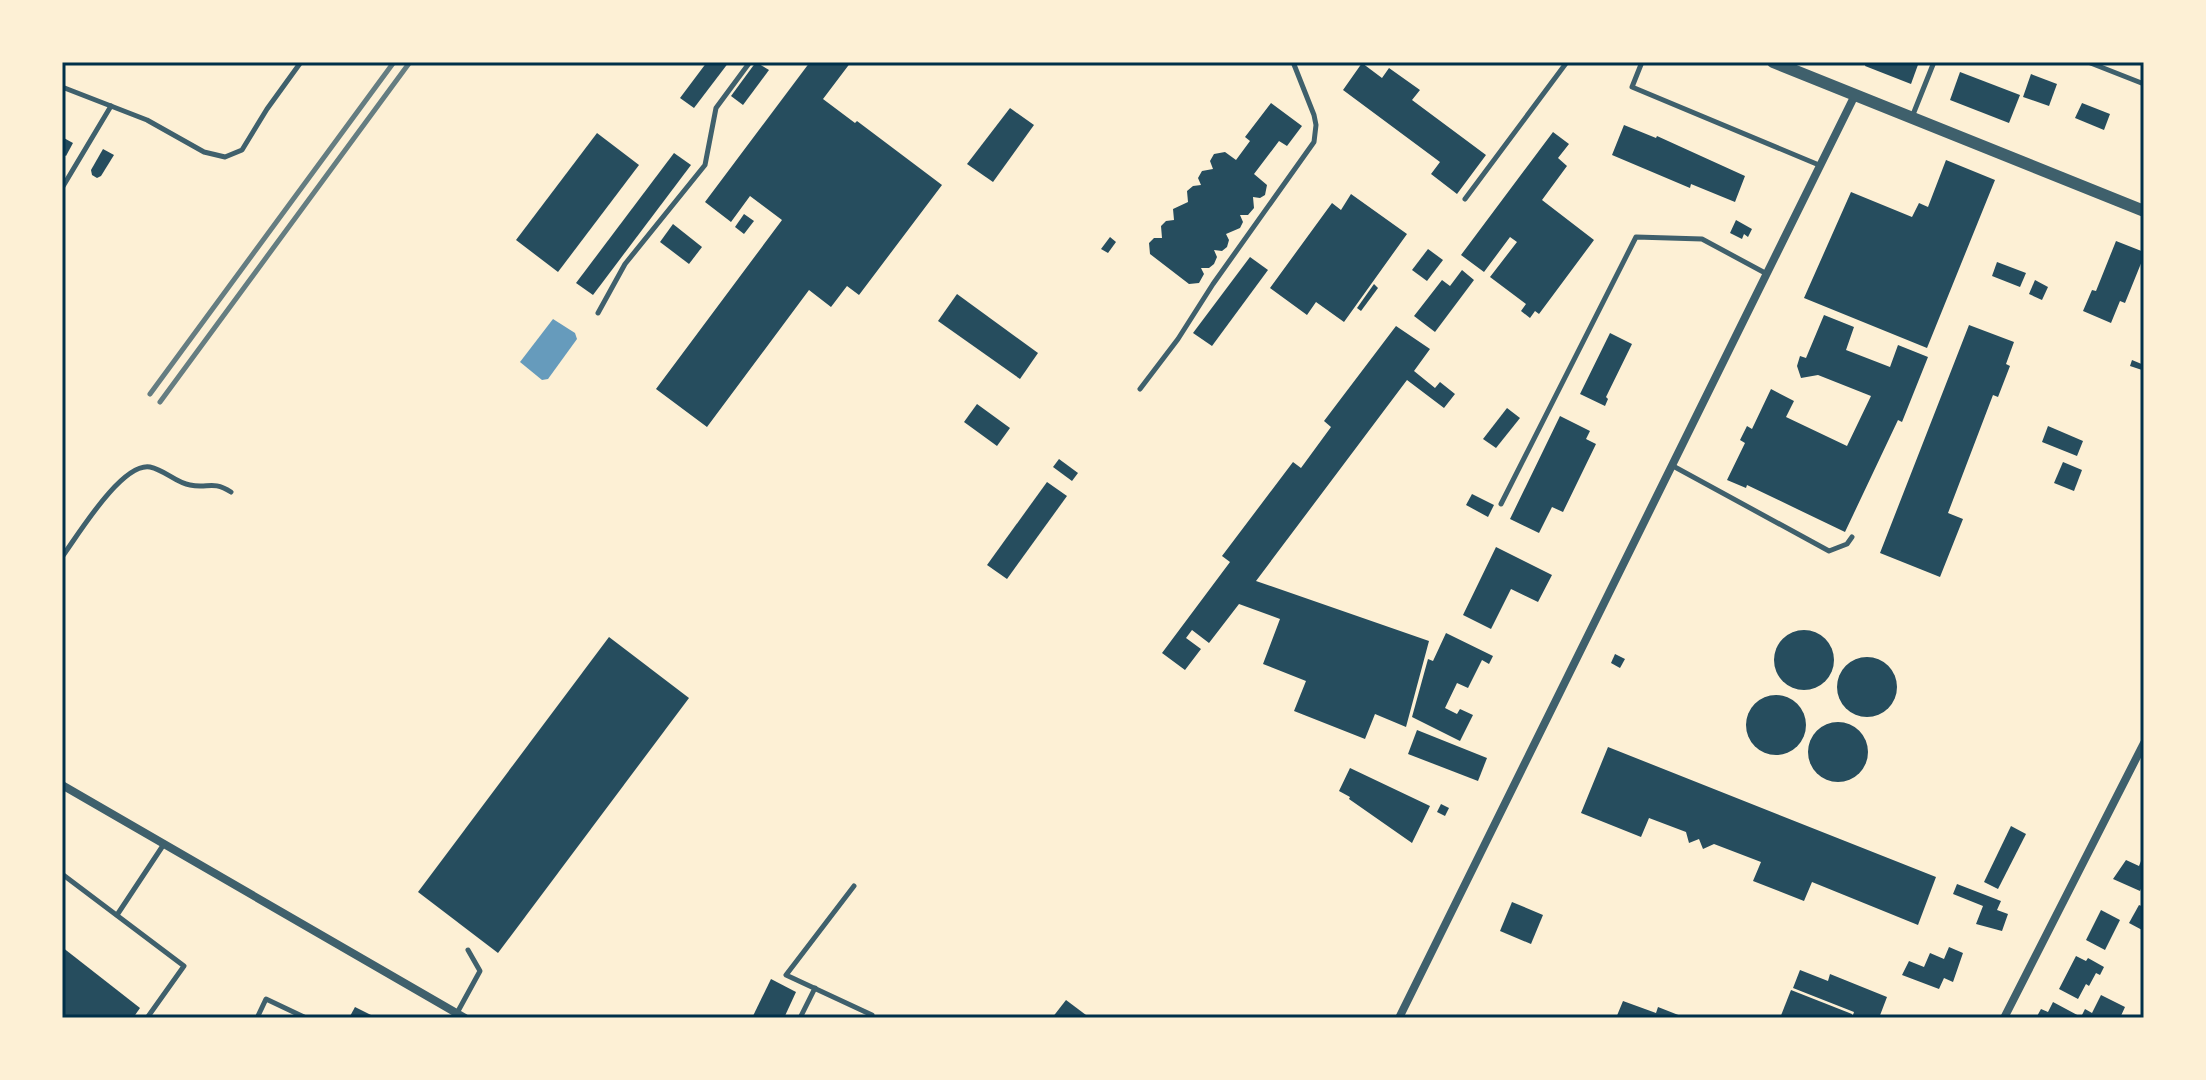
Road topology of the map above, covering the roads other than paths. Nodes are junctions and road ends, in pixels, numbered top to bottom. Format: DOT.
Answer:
graph roads {
  1 [pos="301,62"];
  2 [pos="750,62"];
  3 [pos="1293,62"];
  4 [pos="1567,62"];
  5 [pos="1642,62"];
  6 [pos="1773,62"];
  7 [pos="1934,62"];
  8 [pos="2088,62"];
  9 [pos="2144,84"];
  10 [pos="62,87"];
  11 [pos="1855,95"];
  12 [pos="111,106"];
  13 [pos="1912,117"];
  14 [pos="1820,166"];
  15 [pos="62,188"];
  16 [pos="1465,199"];
  17 [pos="2144,211"];
  18 [pos="1767,274"];
  19 [pos="598,313"];
  20 [pos="1140,389"];
  21 [pos="1672,466"];
  22 [pos="231,492"];
  23 [pos="1501,504"];
  24 [pos="1852,537"];
  25 [pos="62,557"];
  26 [pos="2144,743"];
  27 [pos="62,785"];
  28 [pos="164,844"];
  29 [pos="62,874"];
  30 [pos="854,886"];
  31 [pos="117,915"];
  32 [pos="468,950"];
  33 [pos="815,988"];
  34 [pos="872,1015"];
  35 [pos="461,1016"];
  36 [pos="304,1017"];
  37 [pos="147,1018"];
  38 [pos="257,1018"];
  39 [pos="800,1018"];
  40 [pos="1399,1018"];
  41 [pos="2004,1018"];
  1 -- 12 [label="lane"];
  2 -- 19 [label="lane"];
  3 -- 20 [label="lane"];
  4 -- 16 [label="lane"];
  5 -- 14 [label="lane"];
  6 -- 11 [label="street"];
  7 -- 13 [label="lane"];
  8 -- 9 [label="lane"];
  10 -- 12 [label="lane"];
  11 -- 13 [label="street"];
  11 -- 14 [label="street"];
  12 -- 15 [label="lane"];
  13 -- 17 [label="street"];
  14 -- 18 [label="street"];
  18 -- 21 [label="street"];
  18 -- 23 [label="lane"];
  21 -- 24 [label="lane"];
  21 -- 40 [label="street"];
  22 -- 25 [label="lane"];
  26 -- 41 [label="street"];
  27 -- 28 [label="street"];
  28 -- 31 [label="lane"];
  28 -- 35 [label="street"];
  29 -- 31 [label="lane"];
  30 -- 33 [label="lane"];
  31 -- 37 [label="lane"];
  32 -- 35 [label="lane"];
  33 -- 34 [label="lane"];
  33 -- 39 [label="lane"];
  36 -- 38 [label="lane"];
}
